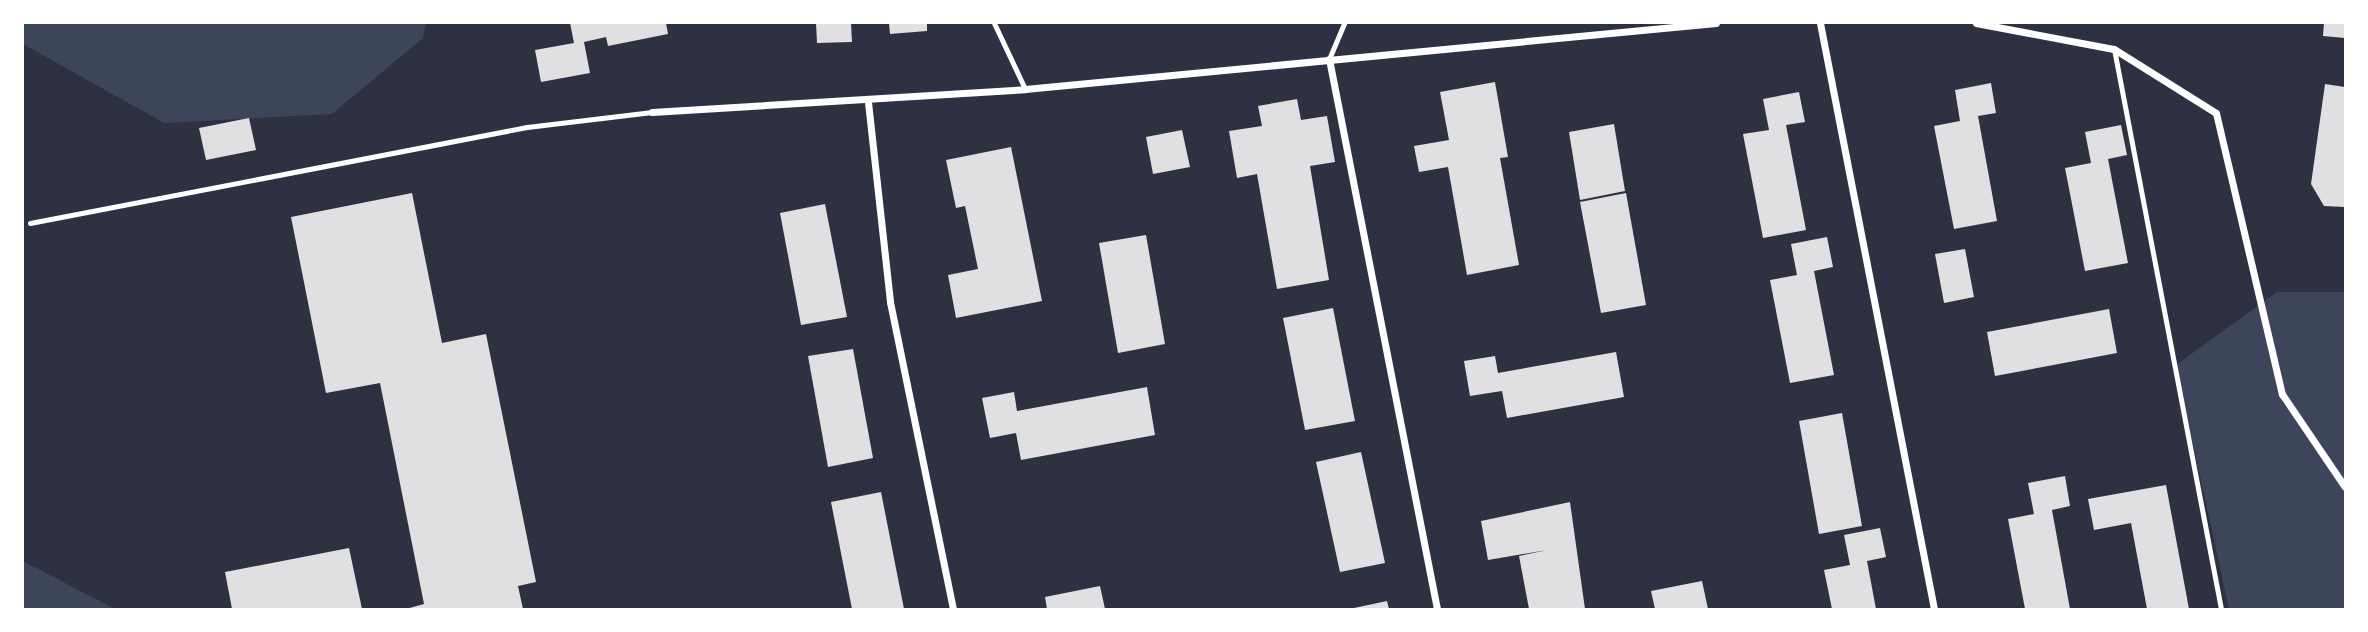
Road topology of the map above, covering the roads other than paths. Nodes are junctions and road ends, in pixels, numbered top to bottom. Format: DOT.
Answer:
graph roads {
  1 [pos="993,23"];
  2 [pos="1344,23"];
  3 [pos="1716,23"];
  4 [pos="1820,23"];
  5 [pos="1976,23"];
  6 [pos="2114,49"];
  7 [pos="1329,59"];
  8 [pos="1025,89"];
  9 [pos="868,102"];
  10 [pos="652,112"];
  11 [pos="30,223"];
  12 [pos="2345,488"];
  13 [pos="953,609"];
  14 [pos="1437,609"];
  15 [pos="1934,609"];
  16 [pos="2221,609"];
  1 -- 8 [label="lane"];
  2 -- 7 [label="lane"];
  3 -- 7 [label="street"];
  4 -- 15 [label="street"];
  5 -- 6 [label="street"];
  6 -- 12 [label="street"];
  6 -- 16 [label="lane"];
  7 -- 8 [label="street"];
  7 -- 14 [label="street"];
  8 -- 9 [label="street"];
  9 -- 10 [label="street"];
  9 -- 13 [label="street"];
  10 -- 11 [label="lane"];
}
